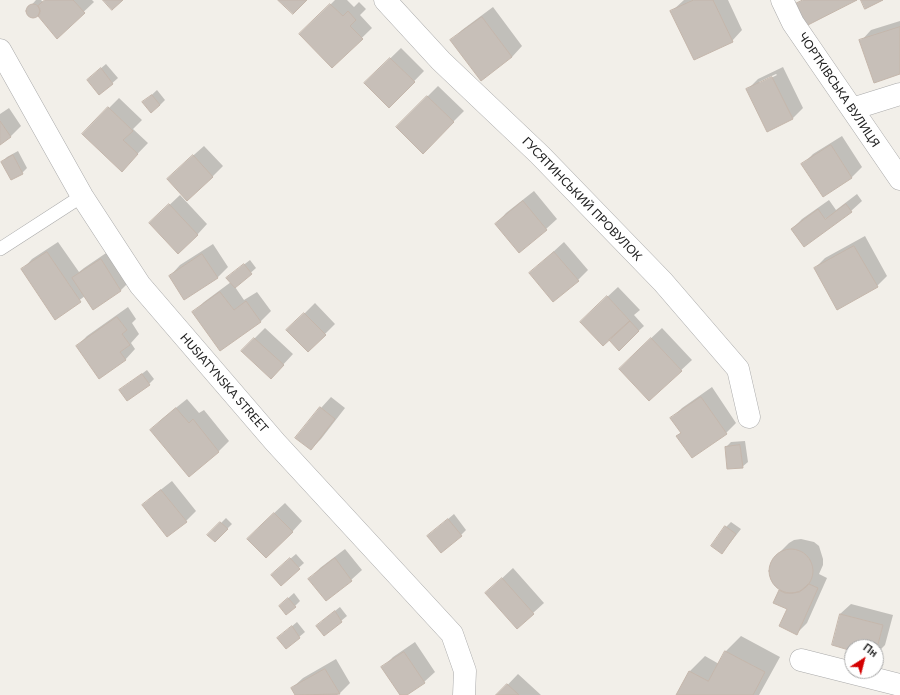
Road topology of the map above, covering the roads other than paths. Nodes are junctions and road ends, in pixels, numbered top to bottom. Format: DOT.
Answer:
graph roads {
  1 [pos="384,0"];
  2 [pos="782,0"];
  3 [pos="0,50"];
  4 [pos="900,94"];
  5 [pos="852,109"];
  6 [pos="900,179"];
  7 [pos="82,196"];
  8 [pos="0,250"];
  9 [pos="749,417"];
  10 [pos="801,660"];
  11 [pos="900,685"];
  12 [pos="464,695"];
  1 -- 9 [label="street, ГУСЯТИНСЬКИЙ ПРОВУЛОК"];
  2 -- 5 [label="street, ЧОРТКІВСЬКА ВУЛИЦЯ"];
  3 -- 7 [label="street, HUSIATYNSKA STREET"];
  4 -- 5 [label="street"];
  5 -- 6 [label="street, ЧОРТКІВСЬКА ВУЛИЦЯ"];
  7 -- 8 [label="lane"];
  7 -- 12 [label="street, HUSIATYNSKA STREET"];
  10 -- 11 [label="street"];
}
